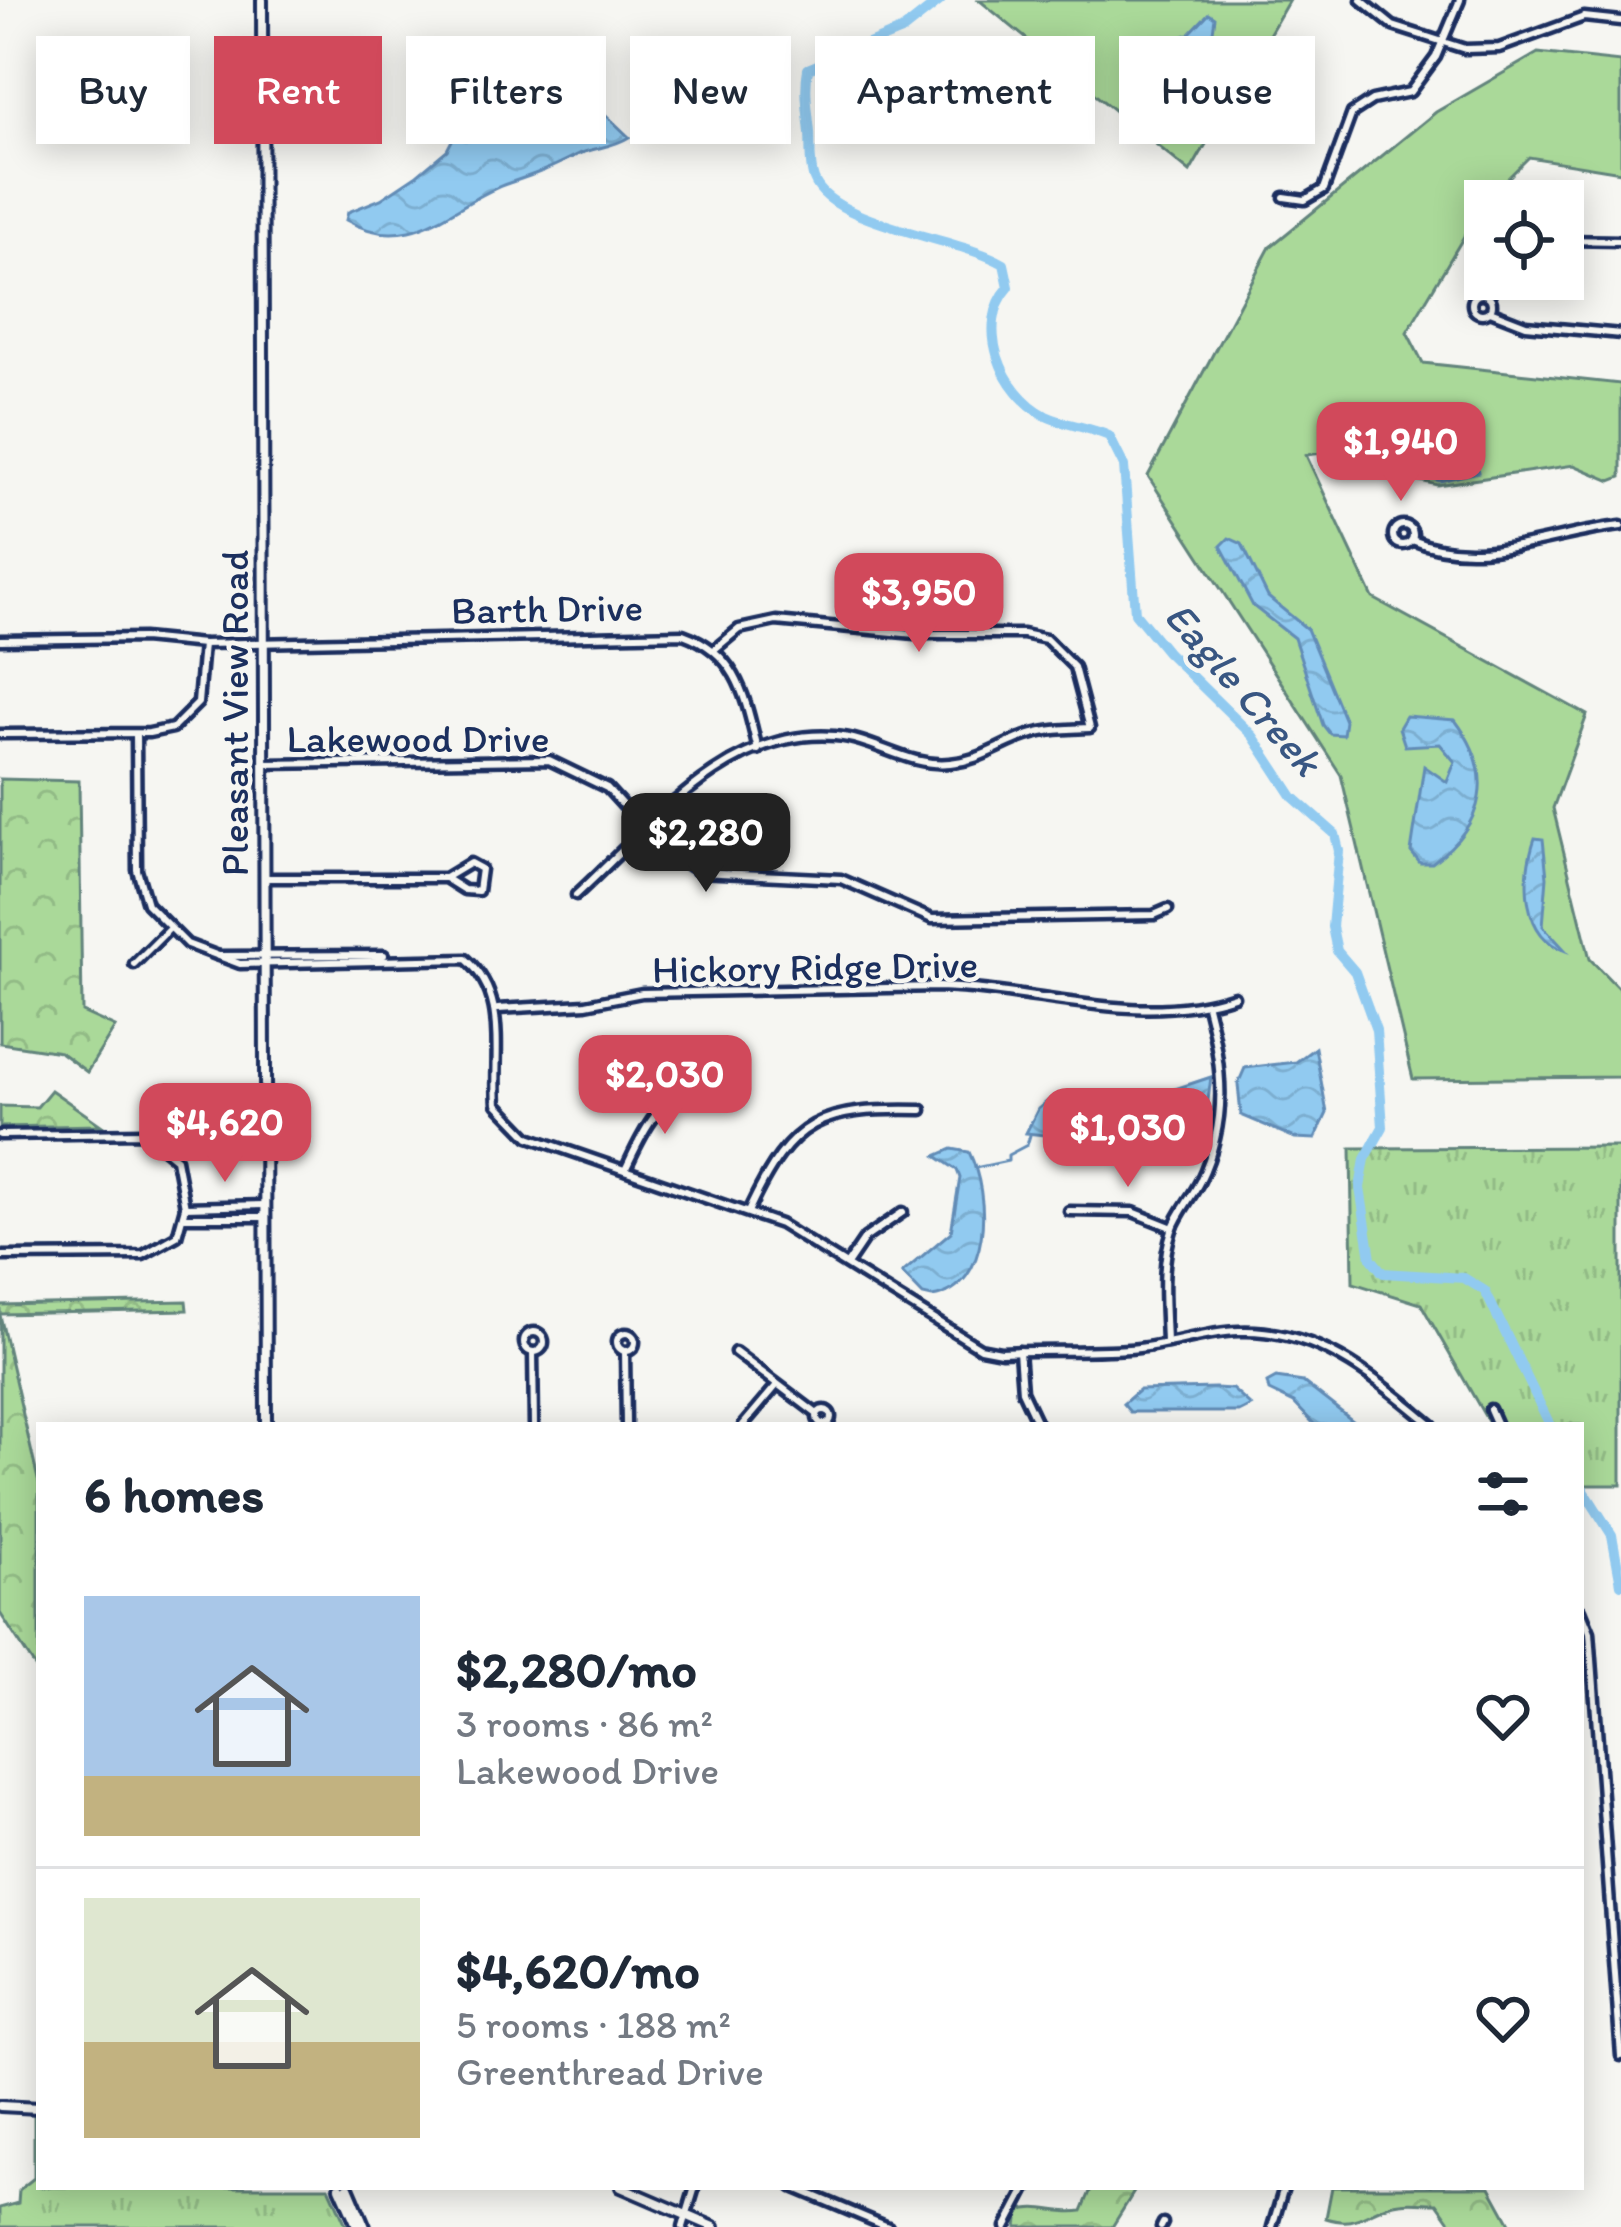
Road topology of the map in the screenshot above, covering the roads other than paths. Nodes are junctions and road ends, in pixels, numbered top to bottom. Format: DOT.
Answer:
graph roads {
  1 [pos="262,0"];
  2 [pos="1361,0"];
  3 [pos="1460,0"];
  4 [pos="1621,21"];
  5 [pos="1441,42"];
  6 [pos="1284,197"];
  7 [pos="1584,241"];
  8 [pos="1621,242"];
  9 [pos="1490,311"];
  10 [pos="1621,334"];
  11 [pos="1621,526"];
  12 [pos="1412,540"];
  13 [pos="0,640"];
  14 [pos="263,642"];
  15 [pos="202,644"];
  16 [pos="715,649"];
  17 [pos="0,734"];
  18 [pos="136,734"];
  19 [pos="758,750"];
  20 [pos="265,764"];
  21 [pos="647,830"];
  22 [pos="265,878"];
  23 [pos="446,878"];
  24 [pos="576,895"];
  25 [pos="1168,908"];
  26 [pos="169,930"];
  27 [pos="266,960"];
  28 [pos="134,964"];
  29 [pos="1234,996"];
  30 [pos="1207,1005"];
  31 [pos="496,1009"];
  32 [pos="696,1088"];
  33 [pos="922,1110"];
  34 [pos="0,1136"];
  35 [pos="626,1170"];
  36 [pos="265,1205"];
  37 [pos="185,1207"];
  38 [pos="1069,1211"];
  39 [pos="748,1212"];
  40 [pos="903,1212"];
  41 [pos="185,1217"];
  42 [pos="265,1217"];
  43 [pos="1173,1228"];
  44 [pos="0,1256"];
  45 [pos="848,1263"];
  46 [pos="1166,1343"];
  47 [pos="626,1351"];
  48 [pos="1019,1351"];
  49 [pos="533,1352"];
  50 [pos="735,1352"];
  51 [pos="776,1387"];
  52 [pos="1490,1408"];
  53 [pos="817,1414"];
  54 [pos="266,1422"];
  55 [pos="534,1422"];
  56 [pos="626,1422"];
  57 [pos="746,1422"];
  58 [pos="1037,1422"];
  59 [pos="1428,1422"];
  60 [pos="1495,1422"];
  61 [pos="1584,1617"];
  62 [pos="1621,2056"];
  63 [pos="0,2106"];
  64 [pos="36,2108"];
  65 [pos="345,2190"];
  66 [pos="628,2190"];
  67 [pos="694,2190"];
  68 [pos="800,2190"];
  69 [pos="1025,2190"];
  70 [pos="1283,2190"];
  71 [pos="688,2216"];
  72 [pos="362,2227"];
  73 [pos="683,2227"];
  74 [pos="714,2227"];
  75 [pos="888,2227"];
  76 [pos="1006,2227"];
  77 [pos="1272,2227"];
  1 -- 14 [label="main road, Pleasant View Road"];
  2 -- 5 [label="street"];
  3 -- 5 [label="street"];
  4 -- 5 [label="street"];
  5 -- 6 [label="street"];
  7 -- 8 [label="street"];
  9 -- 10 [label="street"];
  11 -- 12 [label="street"];
  13 -- 15 [label="street, Barth Drive"];
  14 -- 15 [label="street, Barth Drive"];
  14 -- 16 [label="street, Barth Drive"];
  14 -- 20 [label="main road, Pleasant View Road"];
  15 -- 18 [label="street"];
  16 -- 19 [label="street"];
  16 -- 19 [label="street"];
  17 -- 18 [label="street"];
  18 -- 26 [label="street"];
  19 -- 21 [label="street"];
  20 -- 21 [label="street, Lakewood Drive"];
  20 -- 22 [label="main road, Pleasant View Road"];
  21 -- 24 [label="street"];
  21 -- 25 [label="street, Lakewood Drive"];
  22 -- 23 [label="street"];
  22 -- 27 [label="main road, Pleasant View Road"];
  23 -- 23 [label="street"];
  26 -- 27 [label="street"];
  26 -- 28 [label="street"];
  27 -- 31 [label="street"];
  27 -- 36 [label="main road, Pleasant View Road"];
  29 -- 30 [label="street, Hickory Ridge Drive"];
  30 -- 31 [label="street, Hickory Ridge Drive"];
  30 -- 43 [label="street"];
  31 -- 35 [label="street"];
  32 -- 35 [label="street"];
  33 -- 39 [label="street"];
  34 -- 37 [label="street"];
  35 -- 39 [label="street"];
  36 -- 37 [label="street"];
  36 -- 42 [label="main road, Pleasant View Road"];
  37 -- 41 [label="street"];
  38 -- 43 [label="street"];
  39 -- 45 [label="street"];
  40 -- 45 [label="street"];
  41 -- 42 [label="street"];
  41 -- 44 [label="street"];
  42 -- 54 [label="main road, Pleasant View Road"];
  43 -- 46 [label="street"];
  45 -- 48 [label="street"];
  46 -- 48 [label="street"];
  46 -- 59 [label="street"];
  47 -- 56 [label="street"];
  48 -- 58 [label="street"];
  49 -- 55 [label="street"];
  50 -- 51 [label="street"];
  51 -- 53 [label="street"];
  51 -- 57 [label="street"];
  52 -- 60 [label="street"];
  61 -- 62 [label="street"];
  63 -- 64 [label="main road"];
  65 -- 72 [label="main road"];
  66 -- 71 [label="main road"];
  67 -- 71 [label="street"];
  68 -- 75 [label="street"];
  69 -- 76 [label="street"];
  70 -- 77 [label="street"];
  71 -- 73 [label="street"];
  71 -- 74 [label="main road"];
}
